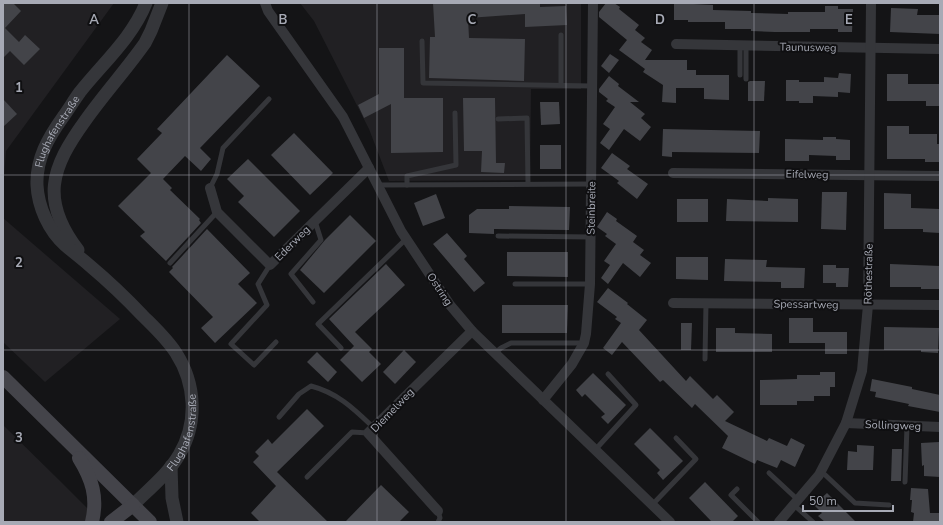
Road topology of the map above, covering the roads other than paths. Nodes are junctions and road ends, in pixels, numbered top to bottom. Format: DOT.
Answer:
graph roads {
  1 [pos="146,3"];
  2 [pos="162,3"];
  3 [pos="256,3"];
  4 [pos="593,3"];
  5 [pos="871,3"];
  6 [pos="266,7"];
  7 [pos="561,35"];
  8 [pos="422,41"];
  9 [pos="676,44"];
  10 [pos="743,46"];
  11 [pos="872,48"];
  12 [pos="940,49"];
  13 [pos="740,75"];
  14 [pos="746,80"];
  15 [pos="561,85"];
  16 [pos="592,86"];
  17 [pos="269,99"];
  18 [pos="455,113"];
  19 [pos="498,119"];
  20 [pos="368,168"];
  21 [pos="674,173"];
  22 [pos="870,175"];
  23 [pos="940,176"];
  24 [pos="528,184"];
  25 [pos="591,184"];
  26 [pos="378,185"];
  27 [pos="407,185"];
  28 [pos="210,188"];
  29 [pos="217,212"];
  30 [pos="315,221"];
  31 [pos="498,236"];
  32 [pos="591,237"];
  33 [pos="406,239"];
  34 [pos="170,263"];
  35 [pos="89,264"];
  36 [pos="270,265"];
  37 [pos="515,284"];
  38 [pos="590,284"];
  39 [pos="313,302"];
  40 [pos="673,303"];
  41 [pos="706,303"];
  42 [pos="868,305"];
  43 [pos="940,305"];
  44 [pos="472,331"];
  45 [pos="276,342"];
  46 [pos="584,343"];
  47 [pos="341,348"];
  48 [pos="495,353"];
  49 [pos="705,359"];
  50 [pos="608,374"];
  51 [pos="3,377"];
  52 [pos="543,400"];
  53 [pos="279,417"];
  54 [pos="846,423"];
  55 [pos="907,426"];
  56 [pos="940,427"];
  57 [pos="370,430"];
  58 [pos="676,438"];
  59 [pos="69,442"];
  60 [pos="595,450"];
  61 [pos="171,466"];
  62 [pos="820,472"];
  63 [pos="769,474"];
  64 [pos="307,477"];
  65 [pos="905,482"];
  66 [pos="737,489"];
  67 [pos="796,503"];
  68 [pos="133,505"];
  69 [pos="652,505"];
  70 [pos="889,505"];
  71 [pos="438,511"];
  72 [pos="92,522"];
  73 [pos="111,522"];
  74 [pos="150,522"];
  75 [pos="177,522"];
  76 [pos="438,522"];
  77 [pos="670,522"];
  78 [pos="758,522"];
  79 [pos="779,522"];
  80 [pos="813,522"];
  1 -- 35 [label="street, Flughafenstraße"];
  2 -- 35 [label="street, Flughafenstraße"];
  3 -- 6 [label="street, Ostring"];
  4 -- 16 [label="street, Steinbreite"];
  5 -- 11 [label="street, Röthestraße"];
  6 -- 20 [label="street, Ostring"];
  7 -- 15 [label="lane"];
  8 -- 15 [label="lane"];
  9 -- 10 [label="street, Taunusweg"];
  10 -- 11 [label="street, Taunusweg"];
  10 -- 13 [label="lane"];
  10 -- 14 [label="lane"];
  11 -- 12 [label="street, Taunusweg"];
  11 -- 22 [label="street, Röthestraße"];
  15 -- 16 [label="lane"];
  16 -- 25 [label="street, Steinbreite"];
  17 -- 28 [label="lane"];
  18 -- 27 [label="lane"];
  19 -- 24 [label="lane"];
  20 -- 26 [label="street, Ostring"];
  20 -- 30 [label="street, Ederweg"];
  21 -- 22 [label="street, Eifelweg"];
  22 -- 23 [label="street, Eifelweg"];
  22 -- 42 [label="street, Röthestraße"];
  24 -- 25 [label="lane"];
  24 -- 27 [label="lane"];
  25 -- 32 [label="street, Steinbreite"];
  26 -- 27 [label="lane"];
  26 -- 33 [label="street, Ostring"];
  28 -- 29 [label="street, Ederweg"];
  29 -- 34 [label="lane"];
  29 -- 36 [label="street, Ederweg"];
  30 -- 36 [label="street, Ederweg"];
  30 -- 39 [label="lane"];
  31 -- 32 [label="lane"];
  32 -- 38 [label="street, Steinbreite"];
  33 -- 44 [label="street, Ostring"];
  33 -- 47 [label="lane"];
  35 -- 61 [label="street, Flughafenstraße"];
  36 -- 45 [label="lane"];
  37 -- 38 [label="lane"];
  38 -- 46 [label="street, Steinbreite"];
  40 -- 41 [label="street, Spessartweg"];
  41 -- 42 [label="street, Spessartweg"];
  41 -- 49 [label="lane"];
  42 -- 43 [label="street, Spessartweg"];
  42 -- 54 [label="street, Röthestraße"];
  44 -- 48 [label="street, Ostring"];
  44 -- 57 [label="street, Diemelweg"];
  46 -- 48 [label="lane"];
  46 -- 52 [label="street, Steinbreite"];
  48 -- 52 [label="street, Ostring"];
  50 -- 60 [label="lane"];
  51 -- 59 [label="main road"];
  52 -- 60 [label="street, Ostring"];
  53 -- 57 [label="lane"];
  54 -- 55 [label="street, Sollingweg"];
  54 -- 62 [label="street, Röthestraße"];
  55 -- 56 [label="street, Sollingweg"];
  55 -- 65 [label="lane"];
  57 -- 64 [label="lane"];
  57 -- 71 [label="street, Diemelweg"];
  58 -- 69 [label="lane"];
  59 -- 68 [label="main road"];
  59 -- 72 [label="main road"];
  60 -- 69 [label="street, Ostring"];
  61 -- 68 [label="street, Flughafenstraße"];
  61 -- 75 [label="street"];
  62 -- 67 [label="street, Röthestraße"];
  62 -- 70 [label="lane"];
  63 -- 67 [label="lane"];
  66 -- 78 [label="lane"];
  67 -- 79 [label="street, Röthestraße"];
  67 -- 80 [label="lane"];
  68 -- 73 [label="main road"];
  68 -- 74 [label="main road"];
  69 -- 77 [label="street, Ostring"];
  71 -- 76 [label="lane"];
}
